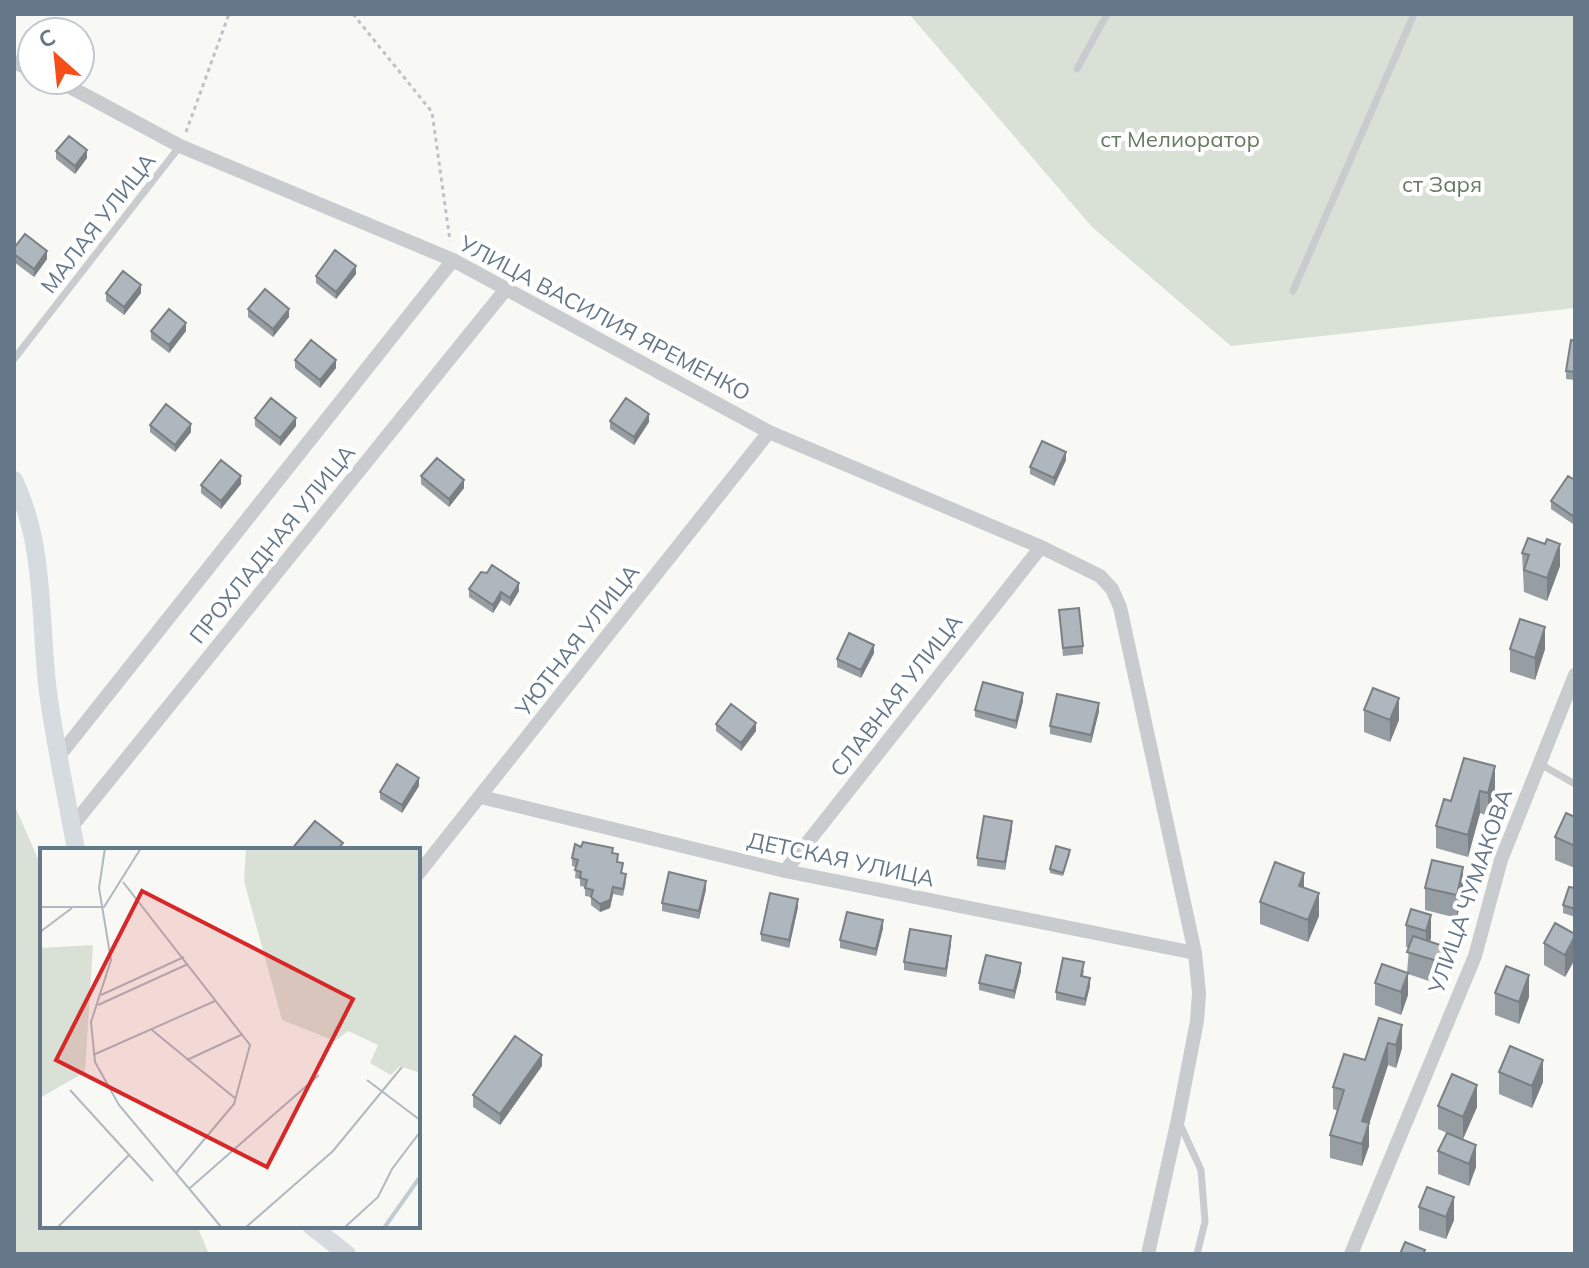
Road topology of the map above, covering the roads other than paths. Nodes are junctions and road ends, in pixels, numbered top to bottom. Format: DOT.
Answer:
graph roads {
  1 [pos="1107,14"];
  2 [pos="1414,14"];
  3 [pos="1077,69"];
  4 [pos="87,96"];
  5 [pos="180,146"];
  6 [pos="453,260"];
  7 [pos="506,289"];
  8 [pos="1293,291"];
  9 [pos="14,359"];
  10 [pos="769,432"];
  11 [pos="14,480"];
  12 [pos="1041,547"];
  13 [pos="1575,675"];
  14 [pos="59,756"];
  15 [pos="1540,764"];
  16 [pos="1575,784"];
  17 [pos="481,797"];
  18 [pos="72,826"];
  19 [pos="76,848"];
  20 [pos="785,871"];
  21 [pos="420,872"];
  22 [pos="1195,953"];
  23 [pos="1178,1119"];
  24 [pos="314,1228"];
  25 [pos="347,1254"];
  26 [pos="1148,1254"];
  27 [pos="1197,1254"];
  28 [pos="1351,1254"];
  1 -- 3 [label="lane"];
  2 -- 8 [label="lane"];
  4 -- 5 [label="street, УЛИЦА ВАСИЛИЯ ЯРЕМЕНКО"];
  5 -- 6 [label="street, УЛИЦА ВАСИЛИЯ ЯРЕМЕНКО"];
  5 -- 9 [label="lane, МАЛАЯ УЛИЦА"];
  6 -- 7 [label="street, УЛИЦА ВАСИЛИЯ ЯРЕМЕНКО"];
  6 -- 14 [label="street"];
  7 -- 10 [label="street, УЛИЦА ВАСИЛИЯ ЯРЕМЕНКО"];
  7 -- 18 [label="street, ПРОХЛАДНАЯ УЛИЦА"];
  10 -- 12 [label="street, УЛИЦА ВАСИЛИЯ ЯРЕМЕНКО"];
  10 -- 17 [label="street, УЮТНАЯ УЛИЦА"];
  11 -- 14 [label="main road"];
  12 -- 20 [label="street, СЛАВНАЯ УЛИЦА"];
  12 -- 22 [label="street, УЛИЦА ВАСИЛИЯ ЯРЕМЕНКО"];
  13 -- 15 [label="street, УЛИЦА ЧУМАКОВА"];
  14 -- 18 [label="main road"];
  15 -- 16 [label="lane"];
  15 -- 28 [label="street, УЛИЦА ЧУМАКОВА"];
  17 -- 20 [label="street, ДЕТСКАЯ УЛИЦА"];
  17 -- 21 [label="street, УЮТНАЯ УЛИЦА"];
  18 -- 19 [label="main road"];
  20 -- 22 [label="street, ДЕТСКАЯ УЛИЦА"];
  22 -- 23 [label="street"];
  23 -- 26 [label="street"];
  23 -- 27 [label="lane"];
  24 -- 25 [label="main road"];
}
